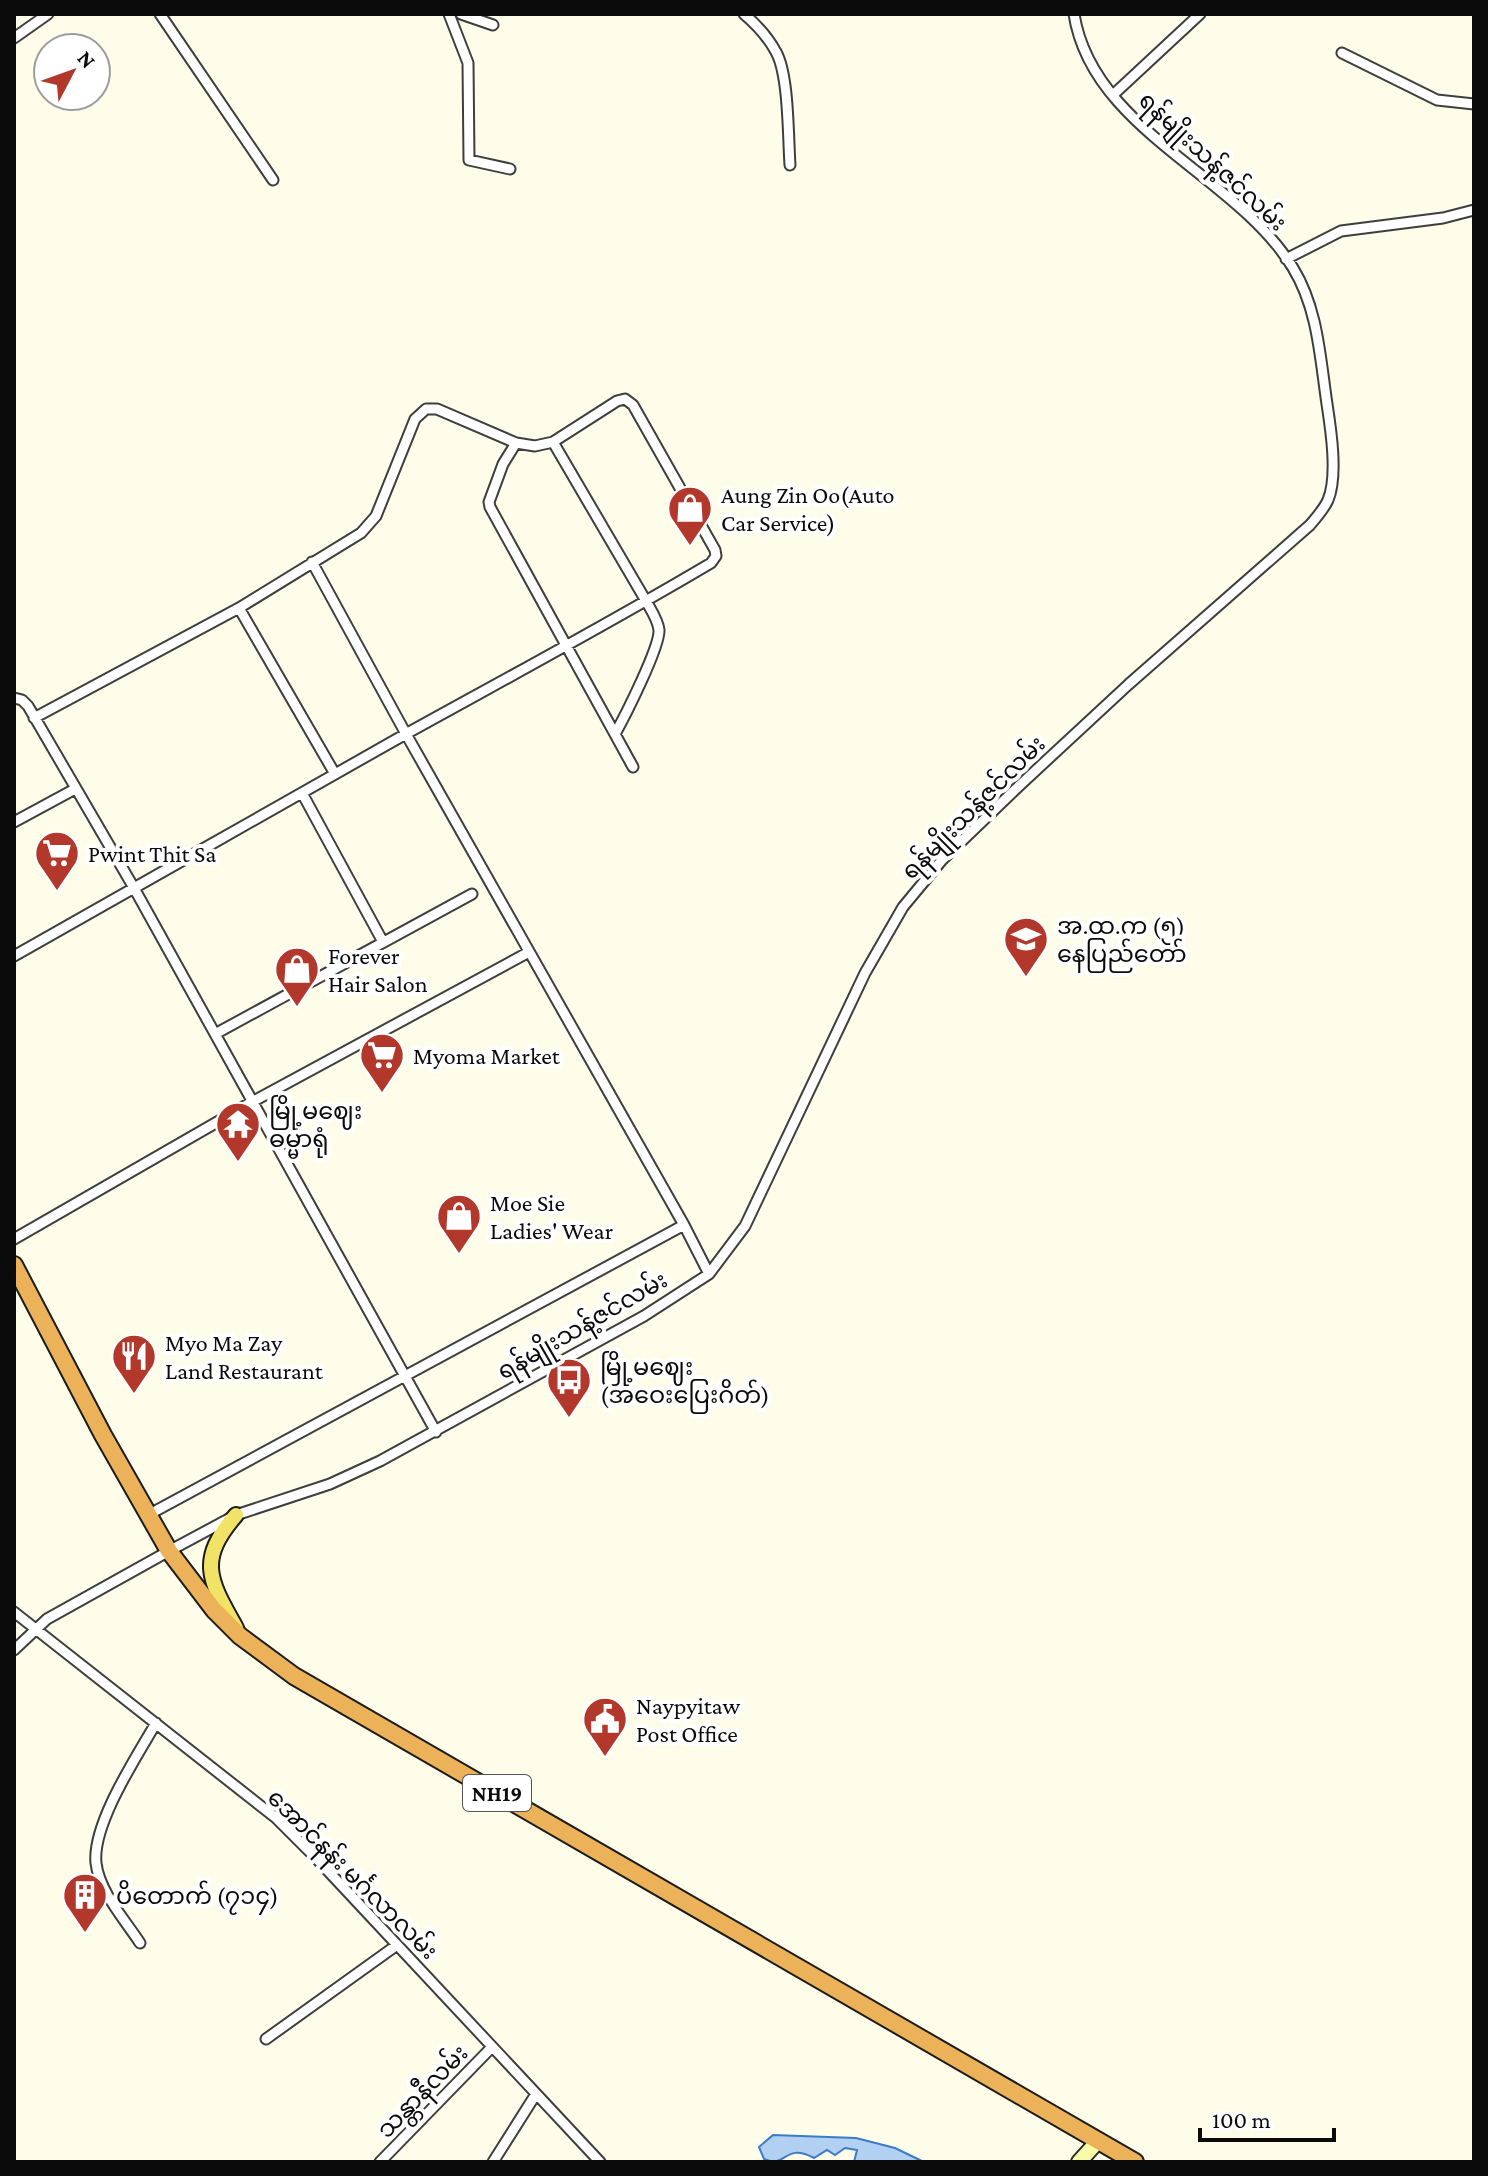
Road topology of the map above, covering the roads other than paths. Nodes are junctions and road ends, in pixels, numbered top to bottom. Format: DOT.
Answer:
graph roads {
  1 [pos="48,14"];
  2 [pos="160,14"];
  3 [pos="449,14"];
  4 [pos="461,14"];
  5 [pos="744,14"];
  6 [pos="1074,14"];
  7 [pos="1200,14"];
  8 [pos="493,25"];
  9 [pos="14,38"];
  10 [pos="1342,53"];
  11 [pos="1114,94"];
  12 [pos="1474,104"];
  13 [pos="790,165"];
  14 [pos="510,169"];
  15 [pos="273,180"];
  16 [pos="1474,210"];
  17 [pos="1286,259"];
  18 [pos="553,442"];
  19 [pos="516,443"];
  20 [pos="312,562"];
  21 [pos="646,601"];
  22 [pos="239,608"];
  23 [pos="568,647"];
  24 [pos="14,698"];
  25 [pos="34,718"];
  26 [pos="406,734"];
  27 [pos="615,734"];
  28 [pos="633,767"];
  29 [pos="335,774"];
  30 [pos="75,789"];
  31 [pos="302,793"];
  32 [pos="14,822"];
  33 [pos="134,888"];
  34 [pos="472,894"];
  35 [pos="383,942"];
  36 [pos="529,952"];
  37 [pos="14,956"];
  38 [pos="215,1034"];
  39 [pos="252,1102"];
  40 [pos="684,1225"];
  41 [pos="14,1239"];
  42 [pos="14,1265"];
  43 [pos="709,1274"];
  44 [pos="406,1378"];
  45 [pos="436,1432"];
  46 [pos="148,1515"];
  47 [pos="236,1515"];
  48 [pos="169,1551"];
  49 [pos="14,1612"];
  50 [pos="36,1629"];
  51 [pos="240,1636"];
  52 [pos="14,1650"];
  53 [pos="156,1723"];
  54 [pos="140,1943"];
  55 [pos="397,1945"];
  56 [pos="266,2039"];
  57 [pos="492,2047"];
  58 [pos="536,2094"];
  59 [pos="1098,2141"];
  60 [pos="380,2162"];
  61 [pos="493,2162"];
  62 [pos="600,2162"];
  63 [pos="1079,2162"];
  64 [pos="1135,2162"];
  1 -- 9 [label="street"];
  2 -- 15 [label="street"];
  3 -- 14 [label="street"];
  4 -- 8 [label="street"];
  5 -- 13 [label="street"];
  6 -- 11 [label="street, ရန်မျိုးသန့်ဇင်လမ်း"];
  7 -- 11 [label="street"];
  10 -- 12 [label="street"];
  11 -- 17 [label="street, ရန်မျိုးသန့်ဇင်လမ်း"];
  16 -- 17 [label="street"];
  17 -- 43 [label="street, ရန်မျိုးသန့်ဇင်လမ်း"];
  18 -- 19 [label="street"];
  18 -- 21 [label="street"];
  18 -- 21 [label="street"];
  19 -- 20 [label="street"];
  19 -- 23 [label="street"];
  20 -- 22 [label="street"];
  20 -- 26 [label="street"];
  21 -- 23 [label="street"];
  21 -- 27 [label="street"];
  22 -- 25 [label="street"];
  22 -- 29 [label="street"];
  23 -- 26 [label="street"];
  23 -- 27 [label="street"];
  24 -- 25 [label="street"];
  25 -- 30 [label="street"];
  26 -- 29 [label="street"];
  26 -- 36 [label="street"];
  27 -- 28 [label="street"];
  29 -- 31 [label="street"];
  30 -- 32 [label="street"];
  30 -- 33 [label="street"];
  31 -- 33 [label="street"];
  31 -- 35 [label="street"];
  33 -- 37 [label="street"];
  33 -- 38 [label="street"];
  34 -- 35 [label="street"];
  35 -- 38 [label="street"];
  36 -- 39 [label="street"];
  36 -- 40 [label="street"];
  38 -- 39 [label="street"];
  39 -- 41 [label="street"];
  39 -- 44 [label="street"];
  40 -- 43 [label="street"];
  40 -- 44 [label="street"];
  42 -- 46 [label="highway, NH19"];
  43 -- 45 [label="street, ရန်မျိုးသန့်ဇင်လမ်း"];
  44 -- 45 [label="street"];
  44 -- 46 [label="street"];
  45 -- 47 [label="street, ရန်မျိုးသန့်ဇင်လမ်း"];
  46 -- 48 [label="highway, NH19"];
  47 -- 48 [label="street, ရန်မျိုးသန့်ဇင်လမ်း"];
  47 -- 51 [label="main road"];
  48 -- 50 [label="street, ရန်မျိုးသန့်ဇင်လမ်း"];
  48 -- 51 [label="highway, NH19"];
  49 -- 50 [label="street, အောင်နန်း မင်္ဂလာလမ်း"];
  50 -- 52 [label="street, ရန်မျိုးသန့်ဇင်လမ်း"];
  50 -- 53 [label="street, အောင်နန်း မင်္ဂလာလမ်း"];
  51 -- 59 [label="highway, NH19"];
  53 -- 54 [label="street"];
  53 -- 55 [label="street, အောင်နန်း မင်္ဂလာလမ်း"];
  55 -- 56 [label="street"];
  55 -- 57 [label="street, အောင်နန်း မင်္ဂလာလမ်း"];
  57 -- 58 [label="street, အောင်နန်း မင်္ဂလာလမ်း"];
  57 -- 60 [label="street, သန္တာနီလမ်း"];
  58 -- 61 [label="street"];
  58 -- 62 [label="street, အောင်နန်း မင်္ဂလာလမ်း"];
  59 -- 63 [label="main road"];
  59 -- 64 [label="highway, NH19"];
}
